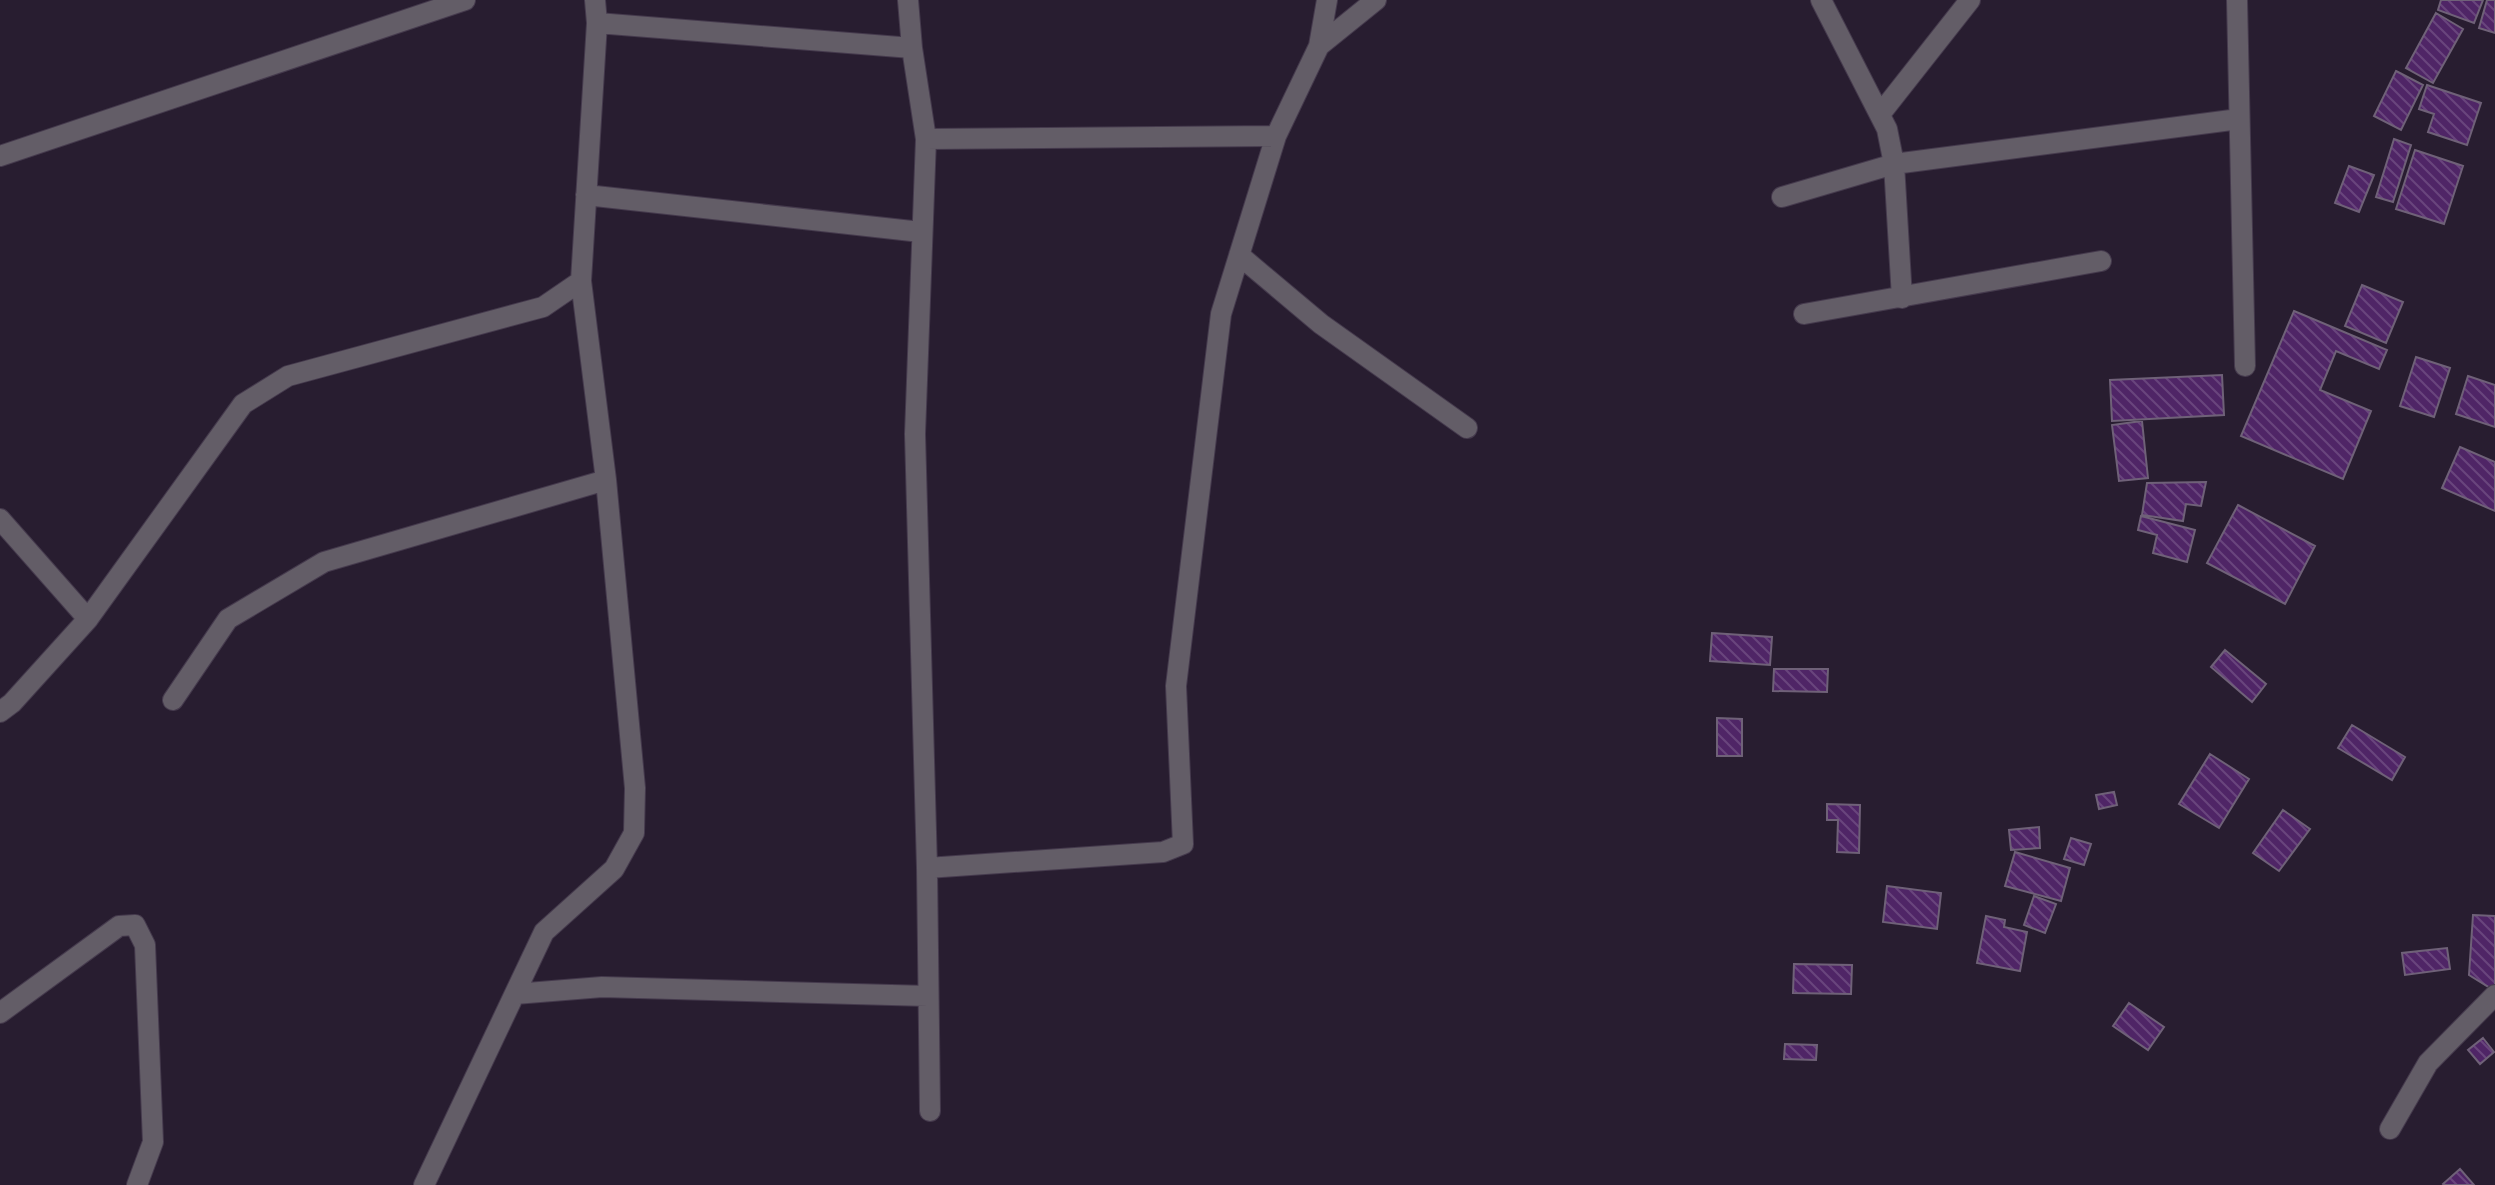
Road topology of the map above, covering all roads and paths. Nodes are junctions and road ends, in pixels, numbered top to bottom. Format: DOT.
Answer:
graph roads {
  1 [pos="465,0"];
  2 [pos="595,0"];
  3 [pos="908,0"];
  4 [pos="1327,0"];
  5 [pos="1376,0"];
  6 [pos="1821,0"];
  7 [pos="1970,0"];
  8 [pos="2237,0"];
  9 [pos="597,23"];
  10 [pos="1319,46"];
  11 [pos="912,48"];
  12 [pos="1881,113"];
  13 [pos="2239,119"];
  14 [pos="1276,136"];
  15 [pos="926,139"];
  16 [pos="0,156"];
  17 [pos="1894,164"];
  18 [pos="586,195"];
  19 [pos="1782,197"];
  20 [pos="921,232"];
  21 [pos="1239,255"];
  22 [pos="2101,261"];
  23 [pos="581,281"];
  24 [pos="1902,298"];
  25 [pos="1804,314"];
  26 [pos="2245,366"];
  27 [pos="1467,428"];
  28 [pos="606,480"];
  29 [pos="0,519"];
  30 [pos="88,619"];
  31 [pos="173,700"];
  32 [pos="0,712"];
  33 [pos="927,868"];
  34 [pos="515,994"];
  35 [pos="2495,995"];
  36 [pos="928,996"];
  37 [pos="0,1013"];
  38 [pos="930,1111"];
  39 [pos="2390,1129"];
  40 [pos="137,1185"];
  41 [pos="424,1185"];
  1 -- 16 [label="street"];
  2 -- 9 [label="street"];
  3 -- 11 [label="street"];
  4 -- 10 [label="street"];
  5 -- 10 [label="street"];
  6 -- 12 [label="street"];
  7 -- 12 [label="street"];
  8 -- 13 [label="street"];
  9 -- 11 [label="street"];
  9 -- 18 [label="street"];
  10 -- 14 [label="street"];
  11 -- 15 [label="street"];
  12 -- 17 [label="street"];
  13 -- 17 [label="street"];
  13 -- 26 [label="street"];
  14 -- 15 [label="street"];
  14 -- 21 [label="street"];
  15 -- 20 [label="street"];
  17 -- 19 [label="street"];
  17 -- 24 [label="street"];
  18 -- 20 [label="street"];
  18 -- 23 [label="street"];
  20 -- 33 [label="street"];
  21 -- 27 [label="street"];
  21 -- 33 [label="street"];
  22 -- 24 [label="street"];
  23 -- 28 [label="street"];
  23 -- 30 [label="street"];
  24 -- 25 [label="street"];
  28 -- 31 [label="street"];
  28 -- 34 [label="street"];
  29 -- 30 [label="street"];
  30 -- 32 [label="street"];
  33 -- 36 [label="street"];
  34 -- 36 [label="street"];
  34 -- 41 [label="street"];
  35 -- 39 [label="street"];
  36 -- 38 [label="street"];
  37 -- 40 [label="street"];
}
